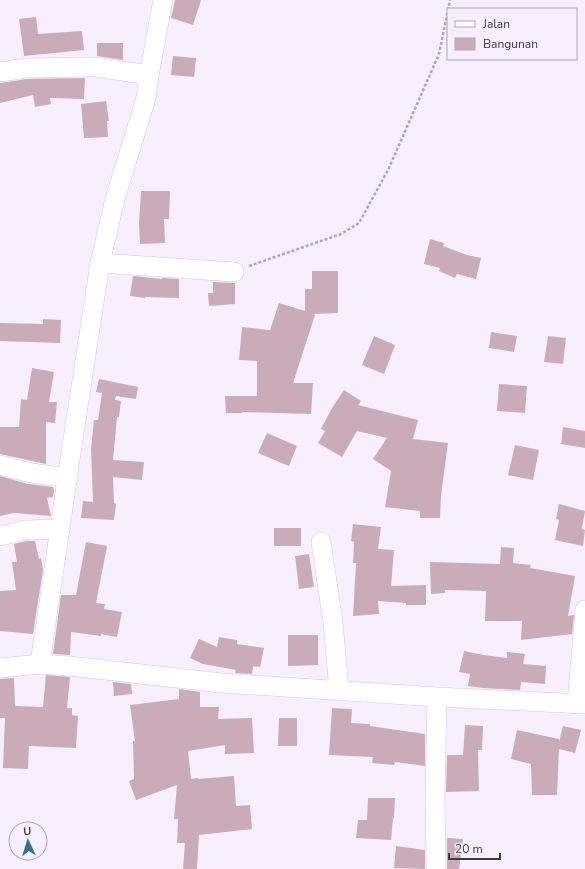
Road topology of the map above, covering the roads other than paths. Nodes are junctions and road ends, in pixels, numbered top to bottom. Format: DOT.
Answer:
graph roads {
  1 [pos="163,0"];
  2 [pos="0,72"];
  3 [pos="149,76"];
  4 [pos="100,263"];
  5 [pos="234,272"];
  6 [pos="0,465"];
  7 [pos="68,478"];
  8 [pos="60,529"];
  9 [pos="0,536"];
  10 [pos="321,542"];
  11 [pos="585,610"];
  12 [pos="40,664"];
  13 [pos="0,668"];
  14 [pos="339,690"];
  15 [pos="437,697"];
  16 [pos="581,704"];
  17 [pos="436,869"];
  1 -- 3 [label="street"];
  2 -- 3 [label="street"];
  3 -- 4 [label="street"];
  4 -- 5 [label="street"];
  4 -- 7 [label="street"];
  6 -- 7 [label="street"];
  7 -- 8 [label="street"];
  8 -- 9 [label="street"];
  8 -- 12 [label="street"];
  10 -- 14 [label="street"];
  11 -- 16 [label="street"];
  12 -- 13 [label="street"];
  12 -- 14 [label="street"];
  14 -- 15 [label="street"];
  15 -- 16 [label="street"];
  15 -- 17 [label="street"];
}
